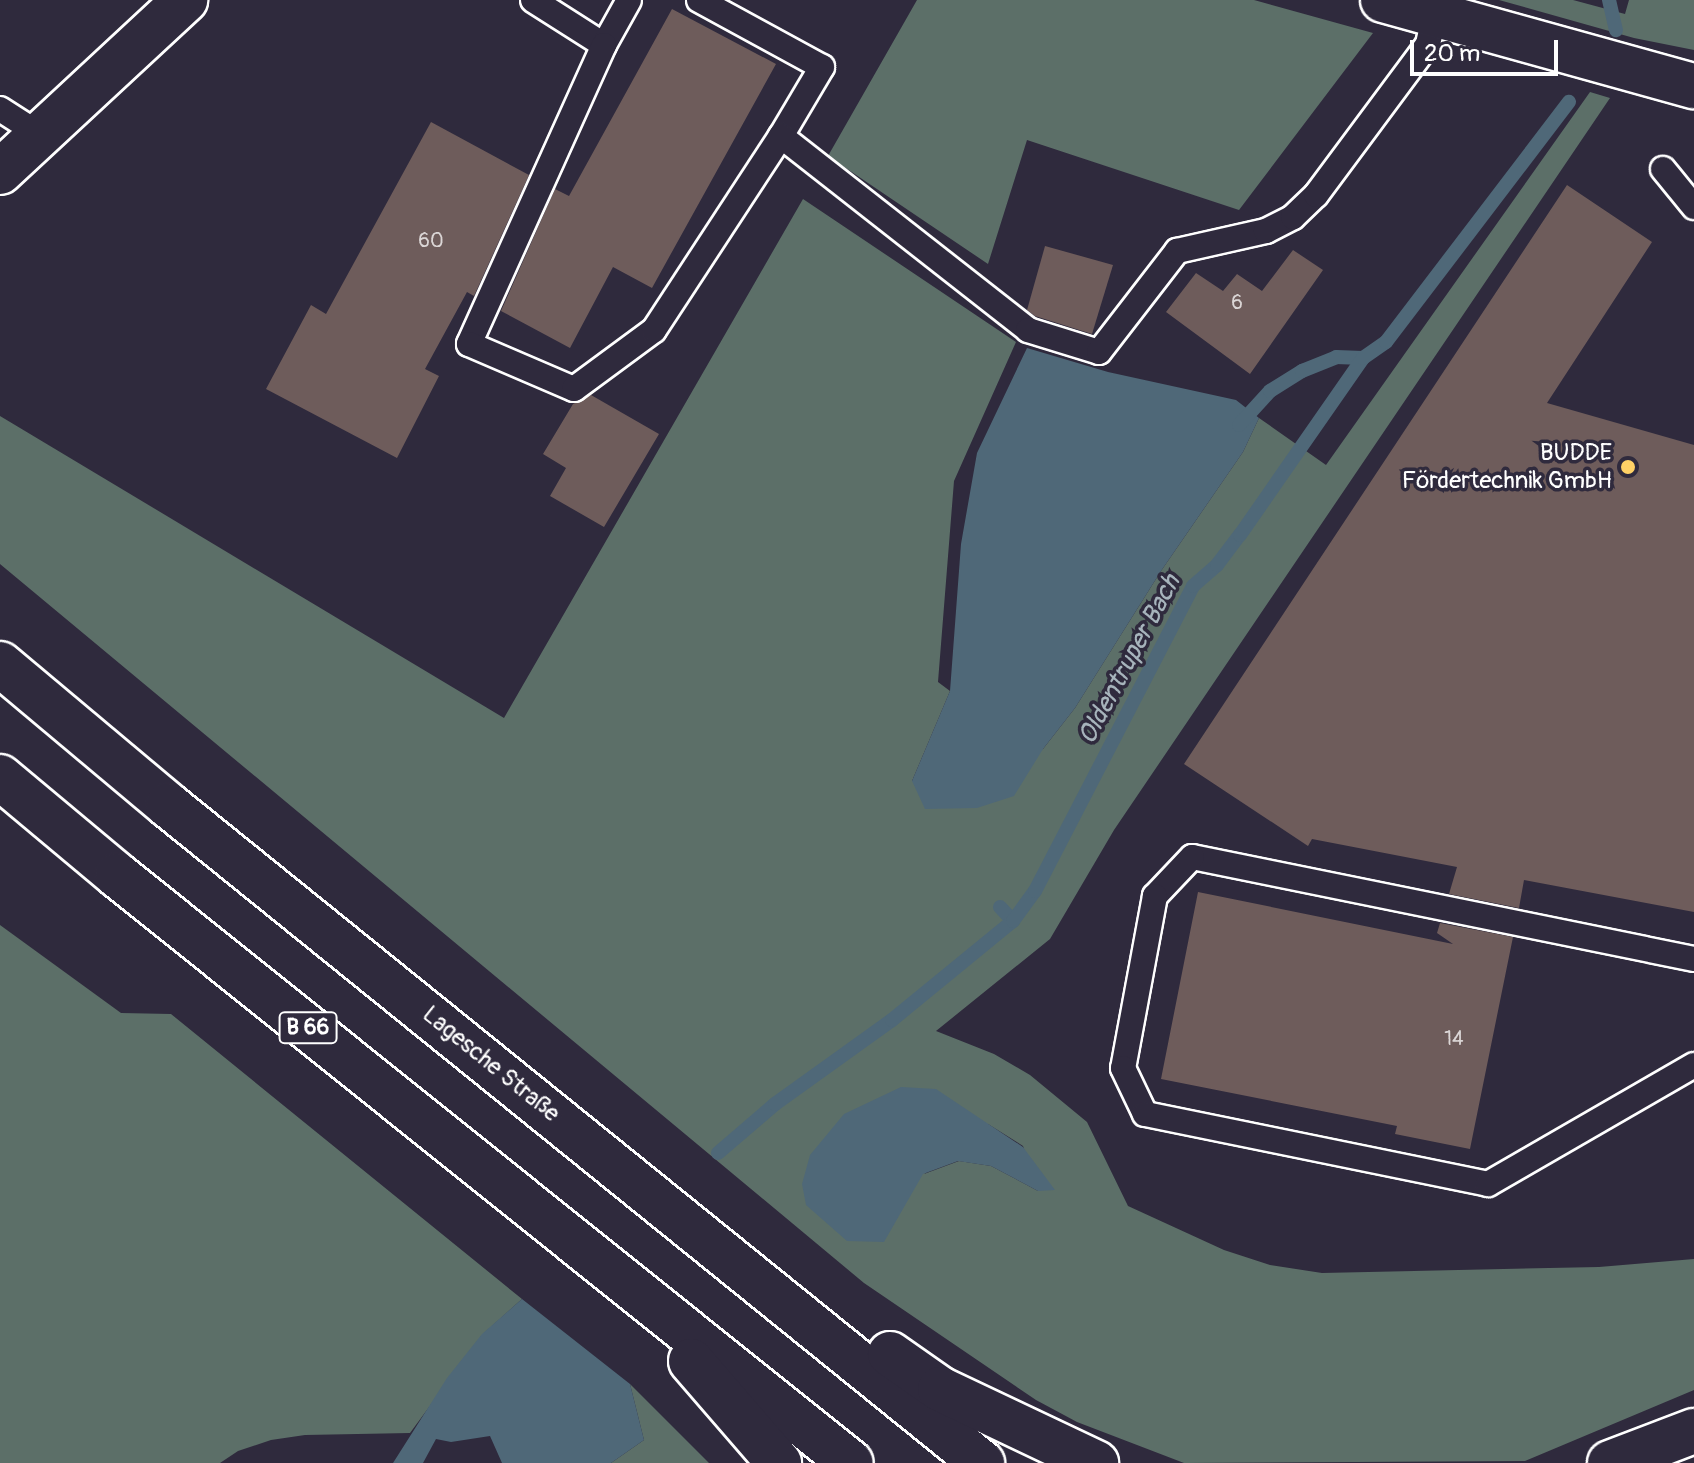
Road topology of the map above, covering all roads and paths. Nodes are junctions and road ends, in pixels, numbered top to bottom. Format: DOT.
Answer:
graph roads {
  1 [pos="185,0"];
  2 [pos="533,0"];
  3 [pos="629,0"];
  4 [pos="699,0"];
  5 [pos="1383,0"];
  6 [pos="1435,14"];
  7 [pos="604,45"];
  8 [pos="1694,86"];
  9 [pos="0,109"];
  10 [pos="42,136"];
  11 [pos="781,136"];
  12 [pos="1663,169"];
  13 [pos="0,172"];
  14 [pos="1694,207"];
  15 [pos="0,664"];
  16 [pos="0,777"];
  17 [pos="1694,959"];
  18 [pos="1694,1065"];
  19 [pos="590,1144"];
  20 [pos="618,1277"];
  21 [pos="1694,1431"];
  22 [pos="779,1463"];
  23 [pos="851,1463"];
  24 [pos="982,1463"];
  25 [pos="1096,1463"];
  26 [pos="1610,1463"];
  1 -- 10 [label="main road"];
  2 -- 7 [label="lane"];
  3 -- 7 [label="lane"];
  4 -- 11 [label="lane"];
  5 -- 6 [label="main road"];
  6 -- 8 [label="main road"];
  6 -- 11 [label="lane"];
  7 -- 11 [label="lane"];
  9 -- 10 [label="lane"];
  10 -- 13 [label="main road"];
  12 -- 14 [label="lane"];
  15 -- 19 [label="main road, Lagesche Straße"];
  16 -- 20 [label="main road, B 66"];
  17 -- 18 [label="lane"];
  19 -- 24 [label="main road, Lagesche Straße"];
  19 -- 25 [label="main road"];
  20 -- 22 [label="main road"];
  20 -- 23 [label="main road, B 66"];
  21 -- 26 [label="main road"];
}
